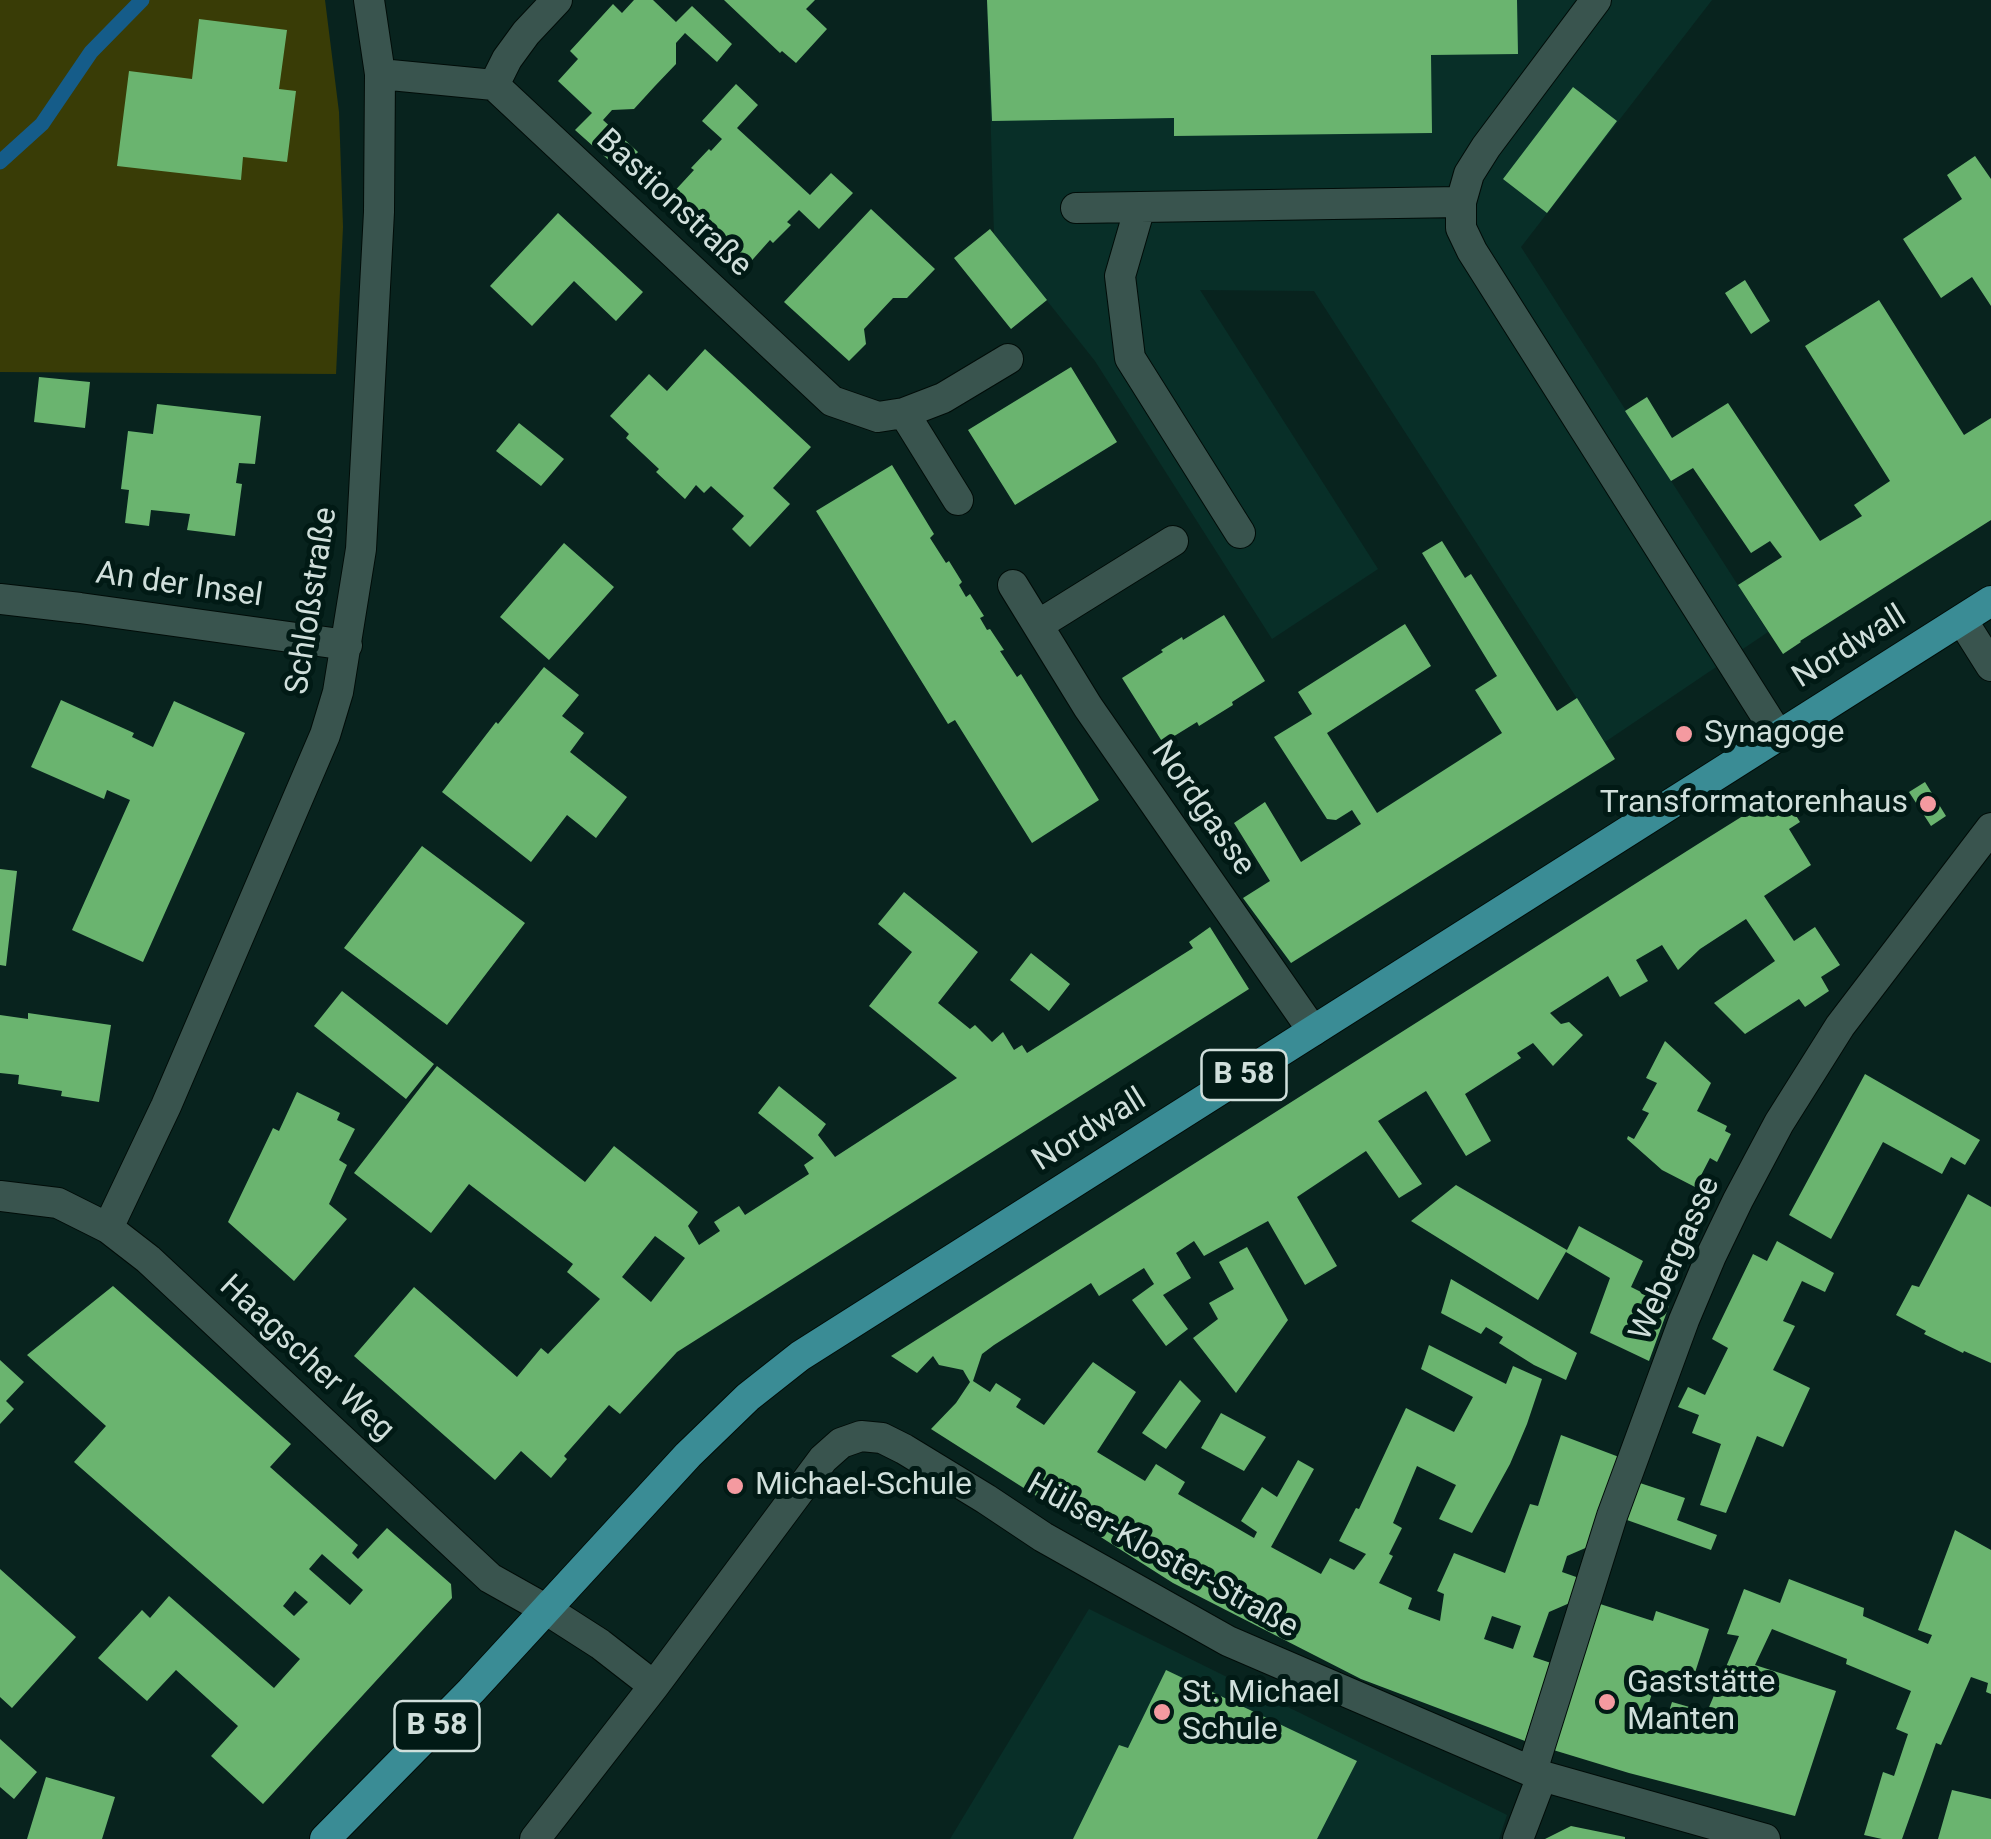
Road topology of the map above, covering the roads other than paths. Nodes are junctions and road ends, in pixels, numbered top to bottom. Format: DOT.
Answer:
graph roads {
  1 [pos="369,0"];
  2 [pos="556,0"];
  3 [pos="1596,0"];
  4 [pos="380,74"];
  5 [pos="494,84"];
  6 [pos="1462,202"];
  7 [pos="1140,207"];
  8 [pos="1076,208"];
  9 [pos="1008,359"];
  10 [pos="904,413"];
  11 [pos="958,500"];
  12 [pos="1240,533"];
  13 [pos="1173,541"];
  14 [pos="1014,585"];
  15 [pos="0,599"];
  16 [pos="1991,602"];
  17 [pos="1962,620"];
  18 [pos="1038,625"];
  19 [pos="347,645"];
  20 [pos="1991,666"];
  21 [pos="1778,735"];
  22 [pos="1991,828"];
  23 [pos="1313,1031"];
  24 [pos="0,1196"];
  25 [pos="108,1228"];
  26 [pos="547,1610"];
  27 [pos="654,1686"];
  28 [pos="1537,1773"];
  29 [pos="325,1839"];
  30 [pos="534,1839"];
  31 [pos="1518,1839"];
  32 [pos="1764,1839"];
  1 -- 4 [label="street, Schloßstraße"];
  2 -- 5 [label="street"];
  3 -- 6 [label="street"];
  4 -- 5 [label="street"];
  4 -- 19 [label="street, Schloßstraße"];
  5 -- 10 [label="street, Bastionstraße"];
  6 -- 7 [label="street"];
  6 -- 21 [label="street"];
  7 -- 8 [label="street"];
  7 -- 12 [label="street"];
  9 -- 10 [label="street, Bastionstraße"];
  10 -- 11 [label="street"];
  13 -- 18 [label="street"];
  14 -- 18 [label="street, Nordgasse"];
  15 -- 19 [label="street, An der Insel"];
  16 -- 17 [label="main road, Nordwall / B 58"];
  17 -- 20 [label="street"];
  17 -- 21 [label="main road, Nordwall / B 58"];
  18 -- 23 [label="street, Nordgasse"];
  19 -- 25 [label="street, Schloßstraße"];
  21 -- 23 [label="main road, Nordwall / B 58"];
  22 -- 28 [label="street, Webergasse"];
  23 -- 26 [label="main road, Nordwall / B 58"];
  24 -- 25 [label="street, Haagscher Weg"];
  25 -- 26 [label="street, Haagscher Weg"];
  26 -- 27 [label="street"];
  26 -- 29 [label="main road, Nordwall / B 58"];
  27 -- 28 [label="street, Hülser-Kloster-Straße"];
  27 -- 30 [label="street, Hülser-Kloster-Straße"];
  28 -- 31 [label="street, Webergasse"];
  28 -- 32 [label="street, Hülser-Kloster-Straße"];
}
